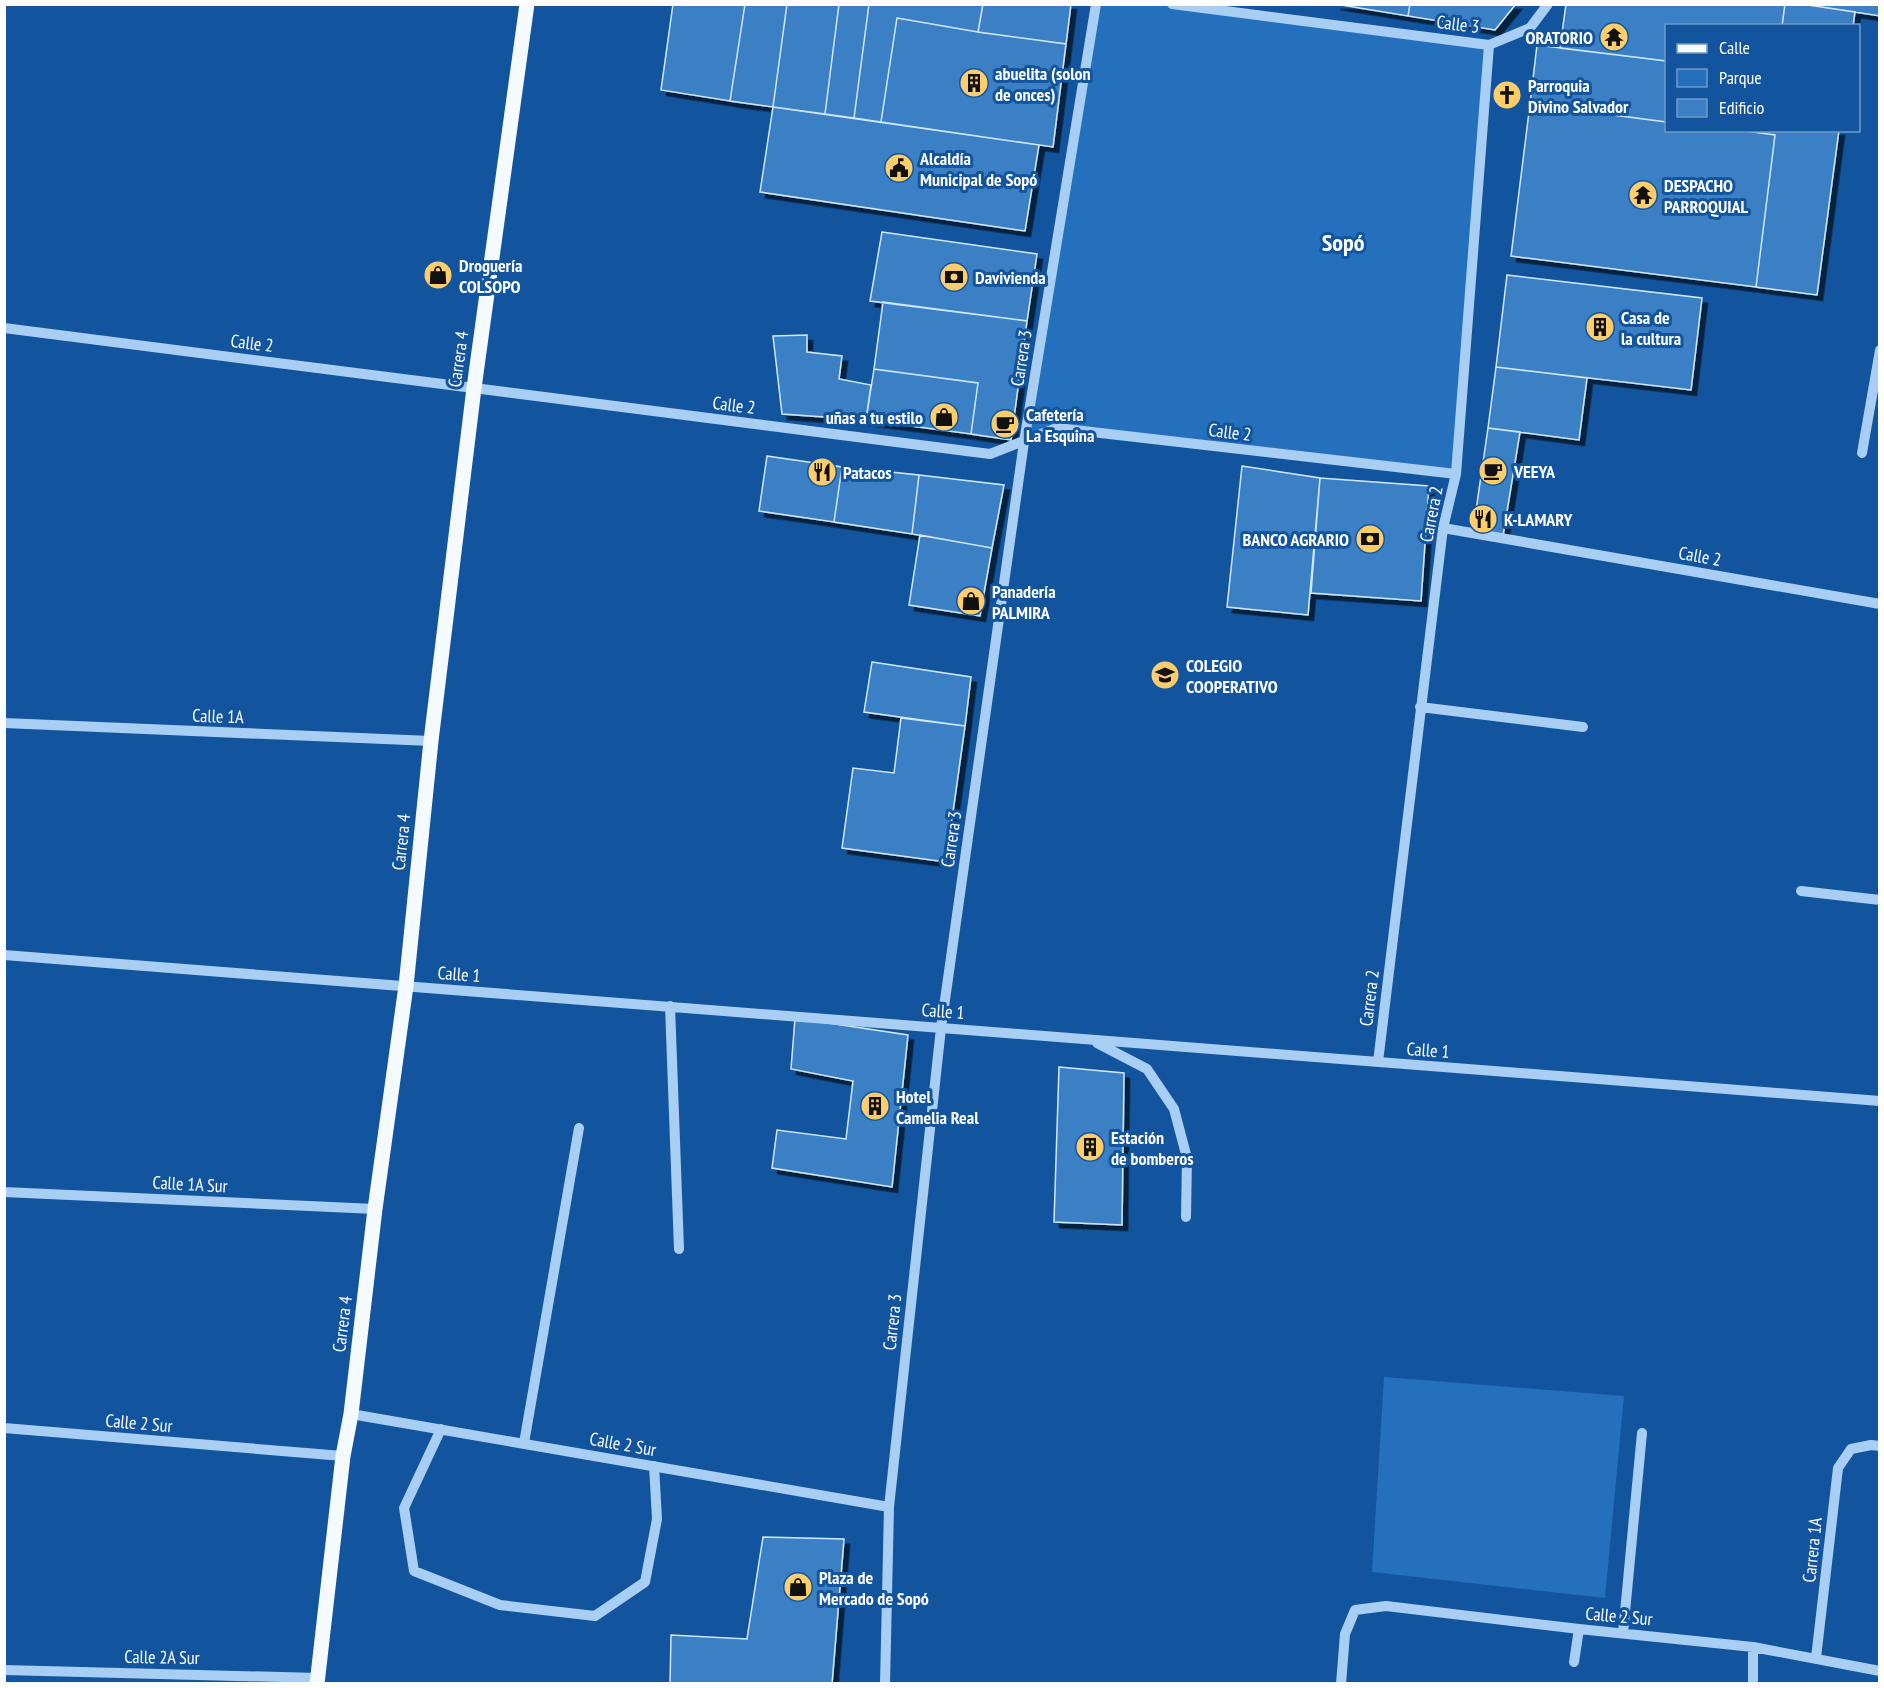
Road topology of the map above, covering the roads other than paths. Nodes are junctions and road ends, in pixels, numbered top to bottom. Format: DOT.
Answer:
graph roads {
  1 [pos="527,4"];
  2 [pos="1096,4"];
  3 [pos="1173,4"];
  4 [pos="1548,4"];
  5 [pos="1489,45"];
  6 [pos="4,328"];
  7 [pos="1880,350"];
  8 [pos="474,388"];
  9 [pos="1024,442"];
  10 [pos="1862,453"];
  11 [pos="1456,474"];
  12 [pos="1443,528"];
  13 [pos="1880,604"];
  14 [pos="1420,707"];
  15 [pos="4,723"];
  16 [pos="1583,726"];
  17 [pos="431,741"];
  18 [pos="1801,891"];
  19 [pos="1880,900"];
  20 [pos="4,955"];
  21 [pos="406,986"];
  22 [pos="670,1006"];
  23 [pos="940,1028"];
  24 [pos="1092,1040"];
  25 [pos="1378,1062"];
  26 [pos="1880,1101"];
  27 [pos="579,1128"];
  28 [pos="4,1192"];
  29 [pos="375,1209"];
  30 [pos="1186,1217"];
  31 [pos="679,1250"];
  32 [pos="351,1414"];
  33 [pos="4,1428"];
  34 [pos="441,1429"];
  35 [pos="1642,1434"];
  36 [pos="524,1443"];
  37 [pos="1880,1446"];
  38 [pos="343,1456"];
  39 [pos="654,1466"];
  40 [pos="889,1507"];
  41 [pos="1579,1629"];
  42 [pos="1623,1633"];
  43 [pos="1753,1647"];
  44 [pos="1816,1658"];
  45 [pos="1574,1662"];
  46 [pos="4,1670"];
  47 [pos="1880,1671"];
  48 [pos="318,1681"];
  49 [pos="1753,1681"];
  50 [pos="885,1683"];
  51 [pos="1341,1683"];
  1 -- 8 [label="main road, Carrera 4"];
  2 -- 9 [label="street, Carrera 3"];
  3 -- 5 [label="street, Calle 3"];
  4 -- 5 [label="street"];
  5 -- 11 [label="street, Carrera 2"];
  6 -- 8 [label="street, Calle 2"];
  7 -- 10 [label="street"];
  8 -- 9 [label="street, Calle 2"];
  8 -- 17 [label="main road, Carrera 4"];
  9 -- 11 [label="street, Calle 2"];
  9 -- 23 [label="street, Carrera 3"];
  11 -- 12 [label="street, Carrera 2"];
  12 -- 13 [label="street, Calle 2"];
  12 -- 14 [label="street, Carrera 2"];
  14 -- 16 [label="street"];
  14 -- 25 [label="street, Carrera 2"];
  15 -- 17 [label="street, Calle 1A"];
  17 -- 21 [label="main road, Carrera 4"];
  18 -- 19 [label="street"];
  20 -- 21 [label="street, Calle 1"];
  21 -- 22 [label="street, Calle 1"];
  21 -- 29 [label="main road, Carrera 4"];
  22 -- 23 [label="street, Calle 1"];
  22 -- 31 [label="street"];
  23 -- 24 [label="street, Calle 1"];
  23 -- 40 [label="street, Carrera 3"];
  24 -- 25 [label="street, Calle 1"];
  24 -- 30 [label="street"];
  25 -- 26 [label="street, Calle 1"];
  27 -- 36 [label="street"];
  28 -- 29 [label="street, Calle 1A Sur"];
  29 -- 32 [label="main road, Carrera 4"];
  32 -- 34 [label="street, Calle 2 Sur"];
  32 -- 38 [label="main road, Carrera 4"];
  33 -- 38 [label="street, Calle 2 Sur"];
  34 -- 36 [label="street, Calle 2 Sur"];
  34 -- 39 [label="street"];
  35 -- 42 [label="street"];
  36 -- 39 [label="street, Calle 2 Sur"];
  37 -- 44 [label="street, Carrera 1A"];
  38 -- 48 [label="main road, Carrera 4"];
  39 -- 40 [label="street, Calle 2 Sur"];
  40 -- 50 [label="street, Carrera 3"];
  41 -- 42 [label="street, Calle 2 Sur"];
  41 -- 45 [label="street"];
  41 -- 51 [label="street, Calle 2 Sur"];
  42 -- 43 [label="street, Calle 2 Sur"];
  43 -- 44 [label="street, Calle 2 Sur"];
  43 -- 49 [label="street"];
  44 -- 47 [label="street, Calle 2 Sur"];
  46 -- 48 [label="street, Calle 2A Sur"];
}
